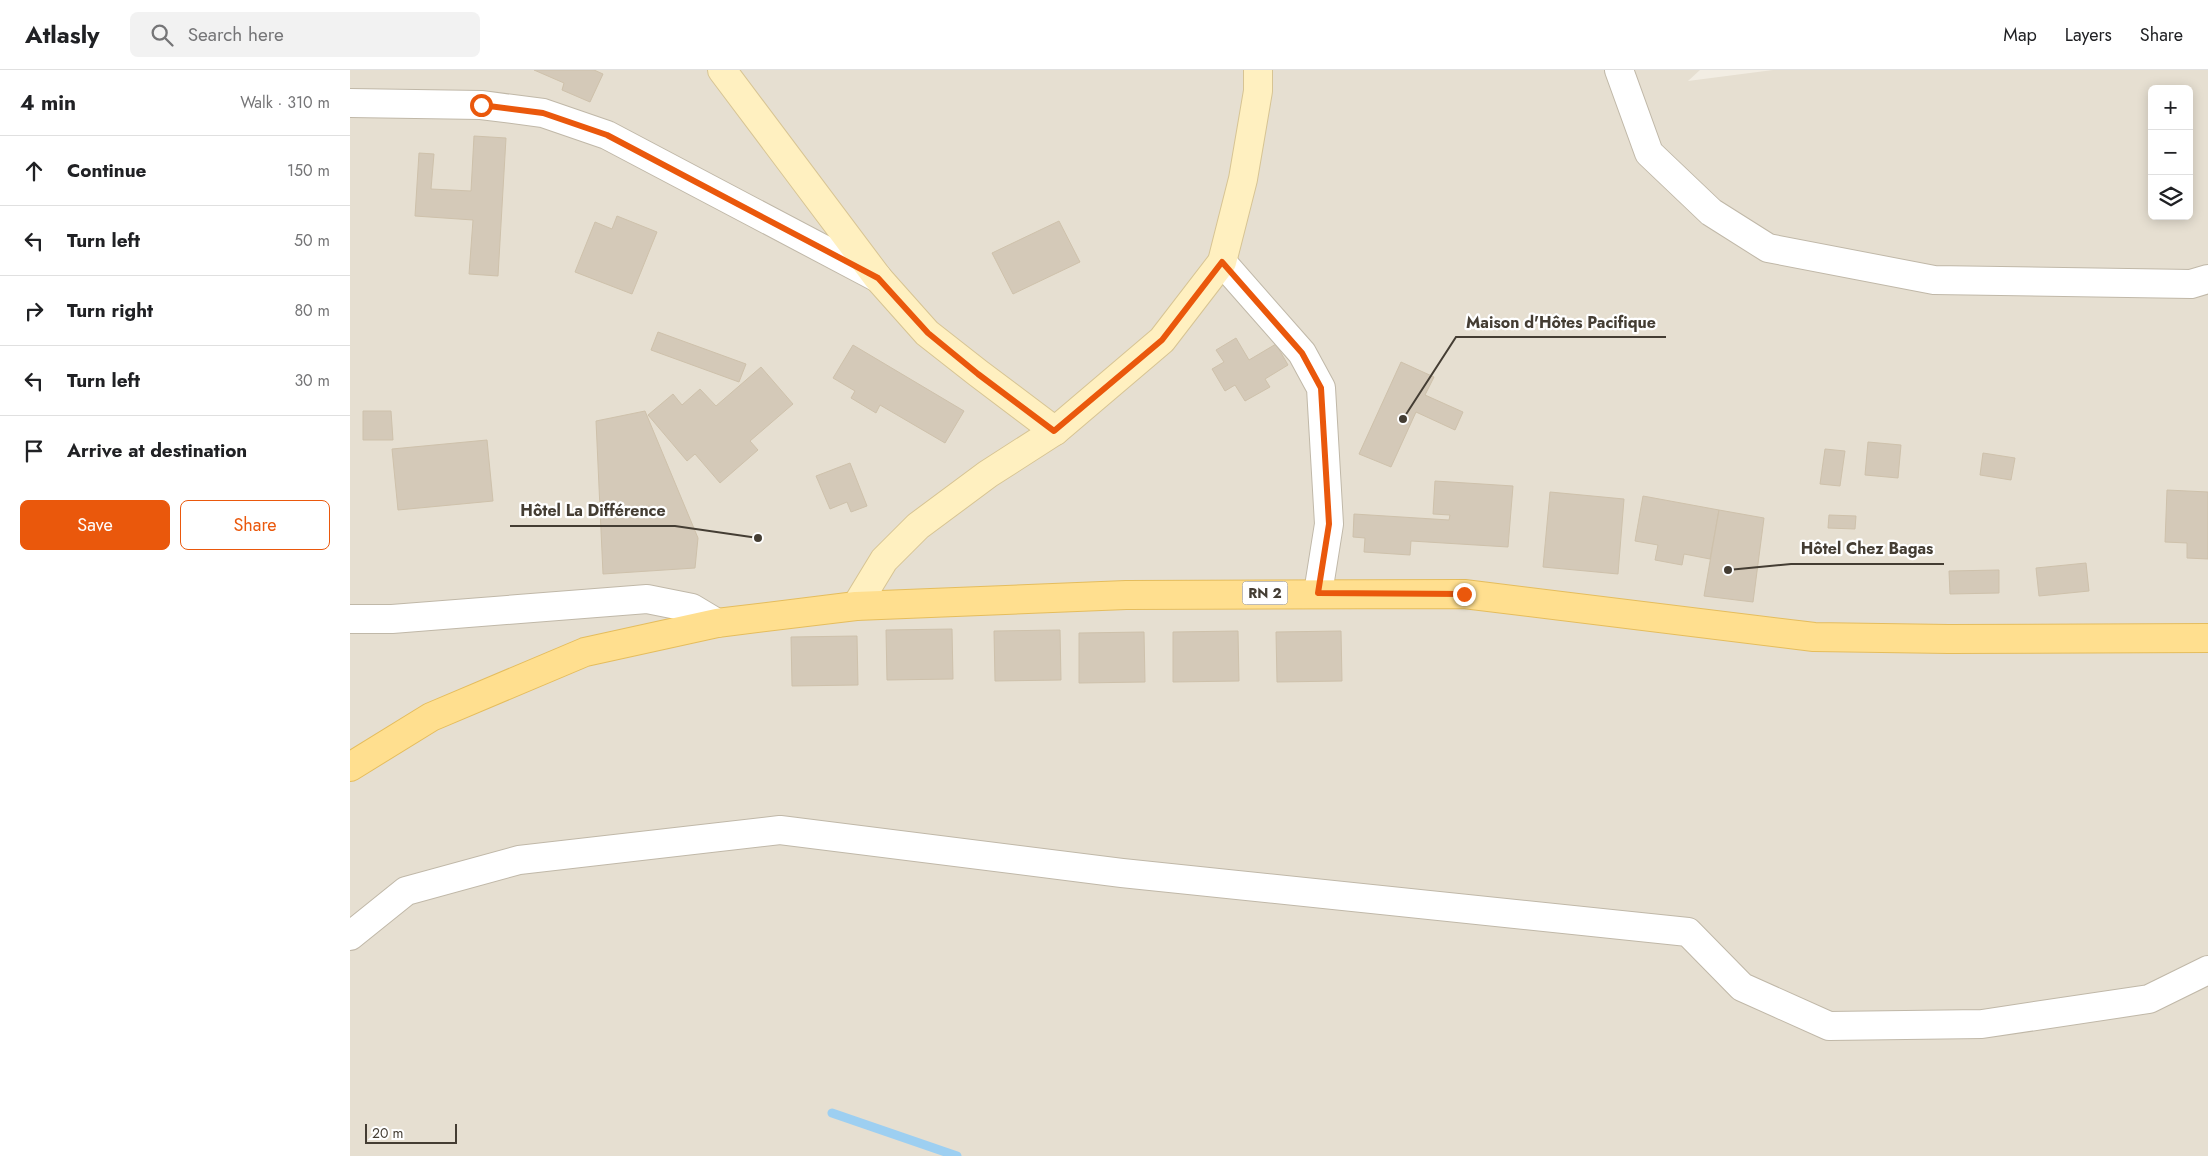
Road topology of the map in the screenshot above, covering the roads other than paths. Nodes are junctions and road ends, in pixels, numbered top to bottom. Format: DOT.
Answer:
graph roads {
  1 [pos="722,70"];
  2 [pos="1258,70"];
  3 [pos="1619,70"];
  4 [pos="350,103"];
  5 [pos="1222,262"];
  6 [pos="878,278"];
  7 [pos="2208,279"];
  8 [pos="1054,431"];
  9 [pos="1318,593"];
  10 [pos="856,606"];
  11 [pos="350,619"];
  12 [pos="717,623"];
  13 [pos="2208,638"];
  14 [pos="350,767"];
  15 [pos="350,936"];
  16 [pos="2208,970"];
  1 -- 6 [label="main road"];
  2 -- 5 [label="main road"];
  3 -- 7 [label="street"];
  4 -- 6 [label="street"];
  5 -- 8 [label="main road"];
  5 -- 9 [label="street"];
  6 -- 8 [label="main road"];
  8 -- 10 [label="main road"];
  9 -- 10 [label="main road, RN 2"];
  9 -- 13 [label="main road, RN 2"];
  10 -- 12 [label="main road, RN 2"];
  11 -- 12 [label="street"];
  12 -- 14 [label="main road, RN 2"];
  15 -- 16 [label="street"];
}
